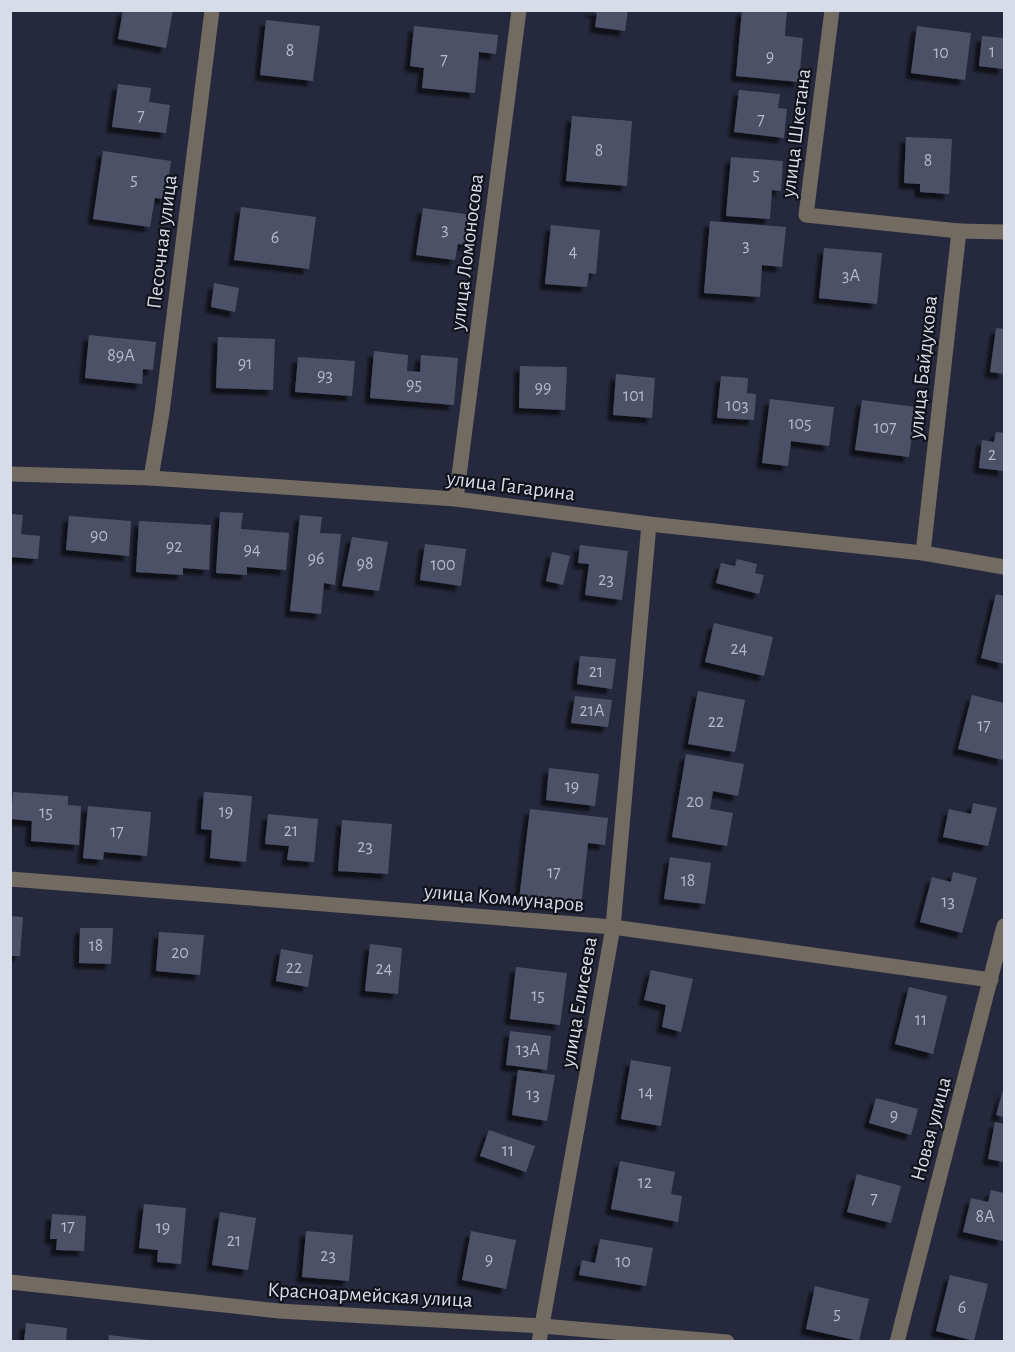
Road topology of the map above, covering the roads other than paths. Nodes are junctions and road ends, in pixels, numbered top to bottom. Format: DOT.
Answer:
graph roads {
  1 [pos="212,10"];
  2 [pos="519,10"];
  3 [pos="832,10"];
  4 [pos="959,231"];
  5 [pos="1005,232"];
  6 [pos="10,474"];
  7 [pos="151,478"];
  8 [pos="456,499"];
  9 [pos="649,524"];
  10 [pos="923,553"];
  11 [pos="1005,567"];
  12 [pos="10,879"];
  13 [pos="1005,926"];
  14 [pos="613,927"];
  15 [pos="1002,948"];
  16 [pos="991,980"];
  17 [pos="10,1282"];
  18 [pos="542,1326"];
  19 [pos="539,1341"];
  20 [pos="727,1341"];
  21 [pos="897,1341"];
  1 -- 7 [label="street, Песочная улица"];
  2 -- 8 [label="street, улица Ломоносова"];
  3 -- 4 [label="street, улица Шкетана"];
  4 -- 5 [label="street"];
  4 -- 10 [label="street, улица Байдукова"];
  6 -- 7 [label="street, улица Гагарина"];
  7 -- 8 [label="street, улица Гагарина"];
  8 -- 9 [label="street, улица Гагарина"];
  9 -- 10 [label="street, улица Гагарина"];
  9 -- 14 [label="street, улица Елисеева"];
  10 -- 11 [label="street, улица Гагарина"];
  12 -- 14 [label="street, улица Коммунаров"];
  13 -- 15 [label="street, Новая улица"];
  14 -- 16 [label="street, улица Коммунаров"];
  14 -- 18 [label="street, улица Елисеева"];
  15 -- 16 [label="street, Новая улица"];
  16 -- 21 [label="street, Новая улица"];
  17 -- 18 [label="street, Красноармейская улица"];
  18 -- 19 [label="street, улица Елисеева"];
  18 -- 20 [label="street, Красноармейская улица"];
}
